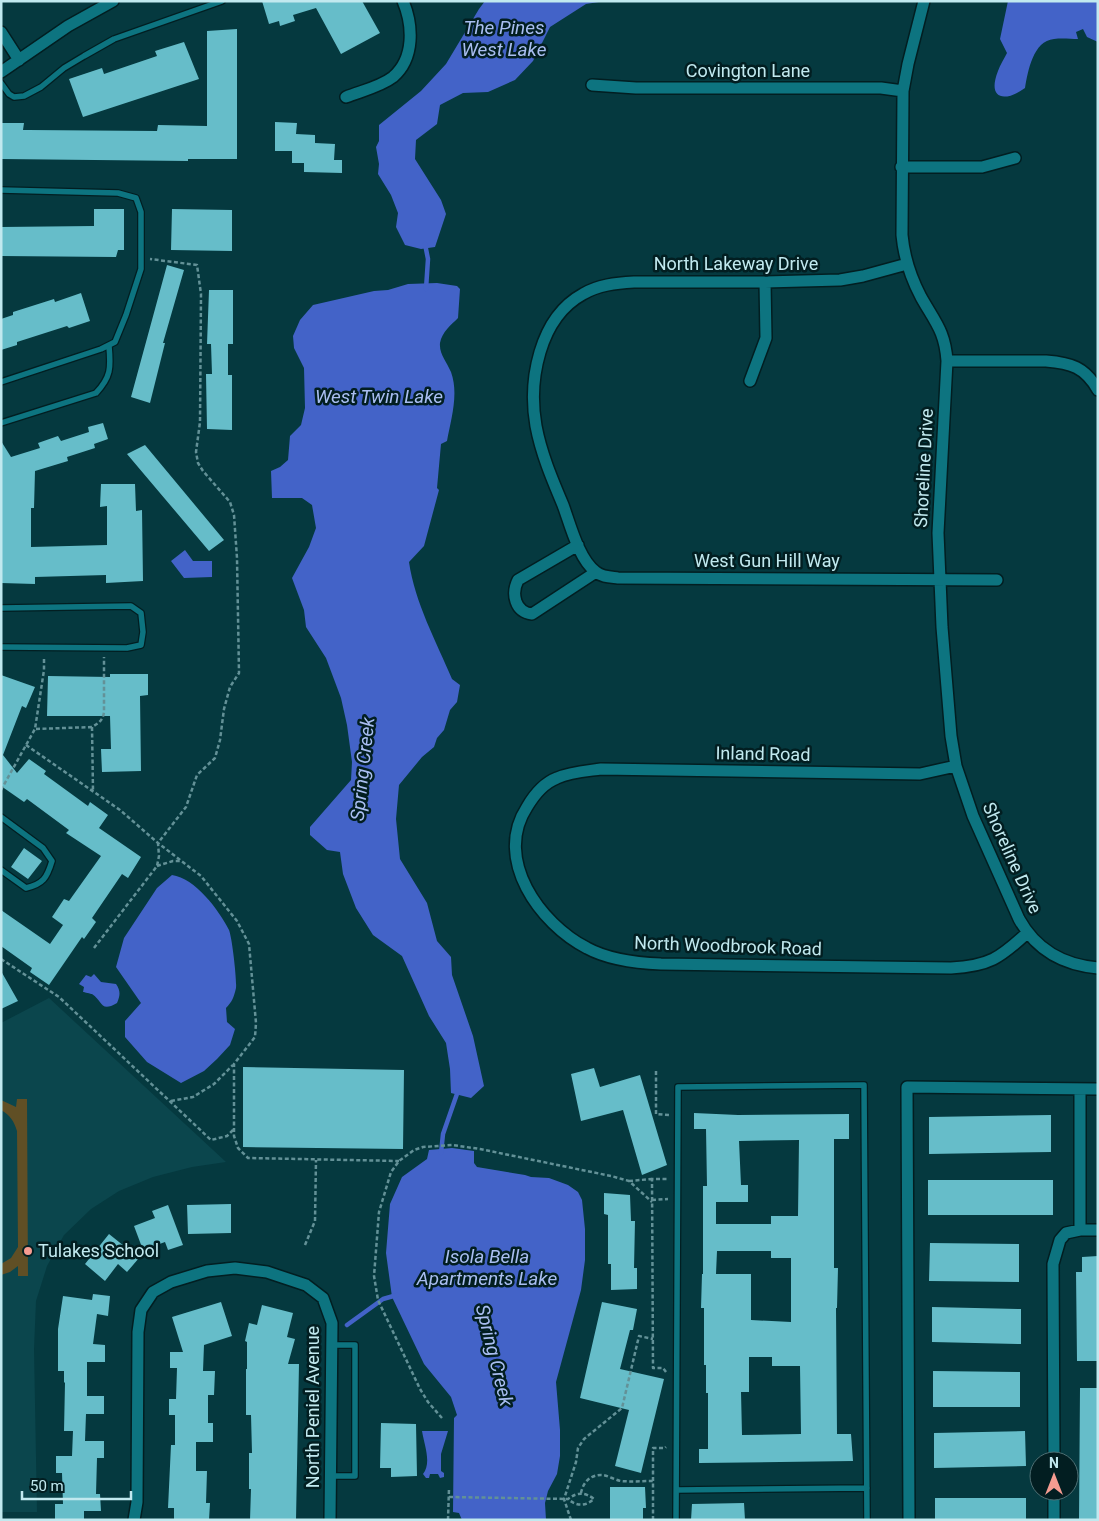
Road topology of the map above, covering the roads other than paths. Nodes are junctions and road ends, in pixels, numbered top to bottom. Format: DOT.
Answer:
graph roads {
  1 [pos="113,1"];
  2 [pos="222,1"];
  3 [pos="403,1"];
  4 [pos="924,1"];
  5 [pos="1,32"];
  6 [pos="19,60"];
  7 [pos="1,72"];
  8 [pos="1,83"];
  9 [pos="592,86"];
  10 [pos="903,91"];
  11 [pos="346,97"];
  12 [pos="1015,158"];
  13 [pos="901,167"];
  14 [pos="1,190"];
  15 [pos="907,264"];
  16 [pos="765,282"];
  17 [pos="109,346"];
  18 [pos="947,361"];
  19 [pos="750,381"];
  20 [pos="1,382"];
  21 [pos="1098,390"];
  22 [pos="1,423"];
  23 [pos="578,545"];
  24 [pos="596,572"];
  25 [pos="940,580"];
  26 [pos="997,580"];
  27 [pos="1,608"];
  28 [pos="1,647"];
  29 [pos="956,766"];
  30 [pos="568,774"];
  31 [pos="1,817"];
  32 [pos="1,870"];
  33 [pos="1026,933"];
  34 [pos="1098,968"];
  35 [pos="1080,1089"];
  36 [pos="1098,1089"];
  37 [pos="1080,1230"];
  38 [pos="1098,1230"];
  39 [pos="333,1345"];
  40 [pos="1054,1451"];
  41 [pos="330,1476"];
  42 [pos="866,1488"];
  43 [pos="676,1490"];
  44 [pos="1054,1501"];
  45 [pos="134,1520"];
  46 [pos="330,1520"];
  47 [pos="676,1520"];
  48 [pos="867,1520"];
  49 [pos="909,1520"];
  50 [pos="1054,1520"];
  1 -- 6 [label="street"];
  2 -- 8 [label="lane"];
  3 -- 11 [label="street"];
  4 -- 10 [label="street, Shoreline Drive"];
  5 -- 6 [label="street"];
  6 -- 7 [label="street"];
  9 -- 10 [label="street, Covington Lane"];
  10 -- 13 [label="street, Shoreline Drive"];
  12 -- 13 [label="street"];
  13 -- 15 [label="street, Shoreline Drive"];
  14 -- 17 [label="lane"];
  15 -- 16 [label="street, North Lakeway Drive"];
  15 -- 18 [label="street, Shoreline Drive"];
  16 -- 19 [label="street"];
  16 -- 23 [label="street, North Lakeway Drive"];
  17 -- 20 [label="lane"];
  17 -- 22 [label="lane"];
  18 -- 21 [label="street"];
  18 -- 25 [label="street, Shoreline Drive"];
  23 -- 24 [label="street, North Lakeway Drive"];
  23 -- 24 [label="street"];
  24 -- 25 [label="street, West Gun Hill Way"];
  25 -- 26 [label="street, West Gun Hill Way"];
  25 -- 29 [label="street, Shoreline Drive"];
  27 -- 28 [label="lane"];
  29 -- 30 [label="street, Inland Road"];
  29 -- 33 [label="street, Shoreline Drive"];
  30 -- 33 [label="street, North Woodbrook Road"];
  31 -- 32 [label="lane"];
  33 -- 34 [label="street"];
  35 -- 36 [label="street"];
  35 -- 37 [label="street"];
  35 -- 49 [label="street"];
  37 -- 38 [label="street"];
  37 -- 40 [label="street"];
  39 -- 41 [label="street, North Peniel Avenue"];
  39 -- 41 [label="lane"];
  39 -- 45 [label="street, North Peniel Avenue"];
  41 -- 46 [label="street, North Peniel Avenue"];
  42 -- 43 [label="lane"];
  42 -- 43 [label="lane"];
  42 -- 48 [label="lane"];
  43 -- 47 [label="lane"];
  44 -- 50 [label="street"];
}
